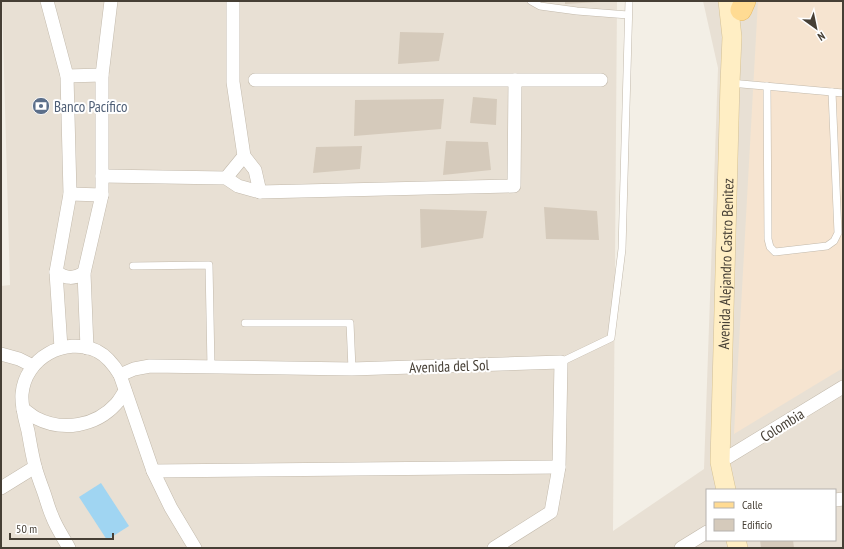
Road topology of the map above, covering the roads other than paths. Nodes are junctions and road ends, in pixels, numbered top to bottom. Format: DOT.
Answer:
graph roads {
  1 [pos="47,1"];
  2 [pos="111,1"];
  3 [pos="233,1"];
  4 [pos="531,1"];
  5 [pos="629,1"];
  6 [pos="740,3"];
  7 [pos="628,15"];
  8 [pos="102,75"];
  9 [pos="67,76"];
  10 [pos="254,80"];
  11 [pos="515,80"];
  12 [pos="602,80"];
  13 [pos="730,82"];
  14 [pos="767,86"];
  15 [pos="832,92"];
  16 [pos="843,93"];
  17 [pos="244,156"];
  18 [pos="102,176"];
  19 [pos="226,178"];
  20 [pos="260,192"];
  21 [pos="70,194"];
  22 [pos="102,195"];
  23 [pos="133,266"];
  24 [pos="56,272"];
  25 [pos="84,273"];
  26 [pos="245,323"];
  27 [pos="61,348"];
  28 [pos="87,348"];
  29 [pos="1,354"];
  30 [pos="561,362"];
  31 [pos="33,366"];
  32 [pos="210,367"];
  33 [pos="352,369"];
  34 [pos="120,375"];
  35 [pos="843,387"];
  36 [pos="125,391"];
  37 [pos="23,409"];
  38 [pos="720,462"];
  39 [pos="35,467"];
  40 [pos="559,467"];
  41 [pos="153,471"];
  42 [pos="1,488"];
  43 [pos="726,489"];
  44 [pos="706,533"];
  45 [pos="69,548"];
  46 [pos="195,548"];
  47 [pos="494,548"];
  48 [pos="681,548"];
  1 -- 9 [label="street"];
  2 -- 8 [label="street"];
  3 -- 17 [label="street"];
  4 -- 7 [label="lane"];
  5 -- 7 [label="lane"];
  6 -- 13 [label="street, Avenida Alejandro Castro Benitez"];
  7 -- 30 [label="lane"];
  8 -- 9 [label="street"];
  8 -- 18 [label="street"];
  9 -- 21 [label="street"];
  10 -- 11 [label="street"];
  11 -- 12 [label="street"];
  11 -- 20 [label="street"];
  13 -- 14 [label="lane"];
  13 -- 38 [label="street, Avenida Alejandro Castro Benitez"];
  14 -- 15 [label="lane"];
  14 -- 15 [label="lane"];
  15 -- 16 [label="lane"];
  17 -- 19 [label="street"];
  17 -- 20 [label="street"];
  18 -- 19 [label="street"];
  18 -- 22 [label="street"];
  19 -- 20 [label="street"];
  21 -- 22 [label="street"];
  21 -- 24 [label="street"];
  22 -- 25 [label="street"];
  23 -- 32 [label="lane"];
  24 -- 25 [label="street"];
  24 -- 27 [label="street"];
  25 -- 28 [label="street"];
  26 -- 33 [label="lane"];
  27 -- 28 [label="street"];
  27 -- 31 [label="street"];
  28 -- 34 [label="street"];
  29 -- 31 [label="street"];
  30 -- 33 [label="street, Avenida del Sol"];
  30 -- 40 [label="street"];
  31 -- 37 [label="street"];
  32 -- 33 [label="street, Avenida del Sol"];
  32 -- 34 [label="street, Avenida del Sol"];
  34 -- 36 [label="street"];
  35 -- 38 [label="street, Colombia"];
  36 -- 37 [label="street"];
  36 -- 41 [label="street"];
  37 -- 39 [label="street"];
  38 -- 43 [label="street, Avenida Alejandro Castro Benitez"];
  39 -- 42 [label="street"];
  39 -- 45 [label="street"];
  40 -- 41 [label="street"];
  40 -- 47 [label="street"];
  41 -- 46 [label="street"];
  44 -- 48 [label="street"];
}
